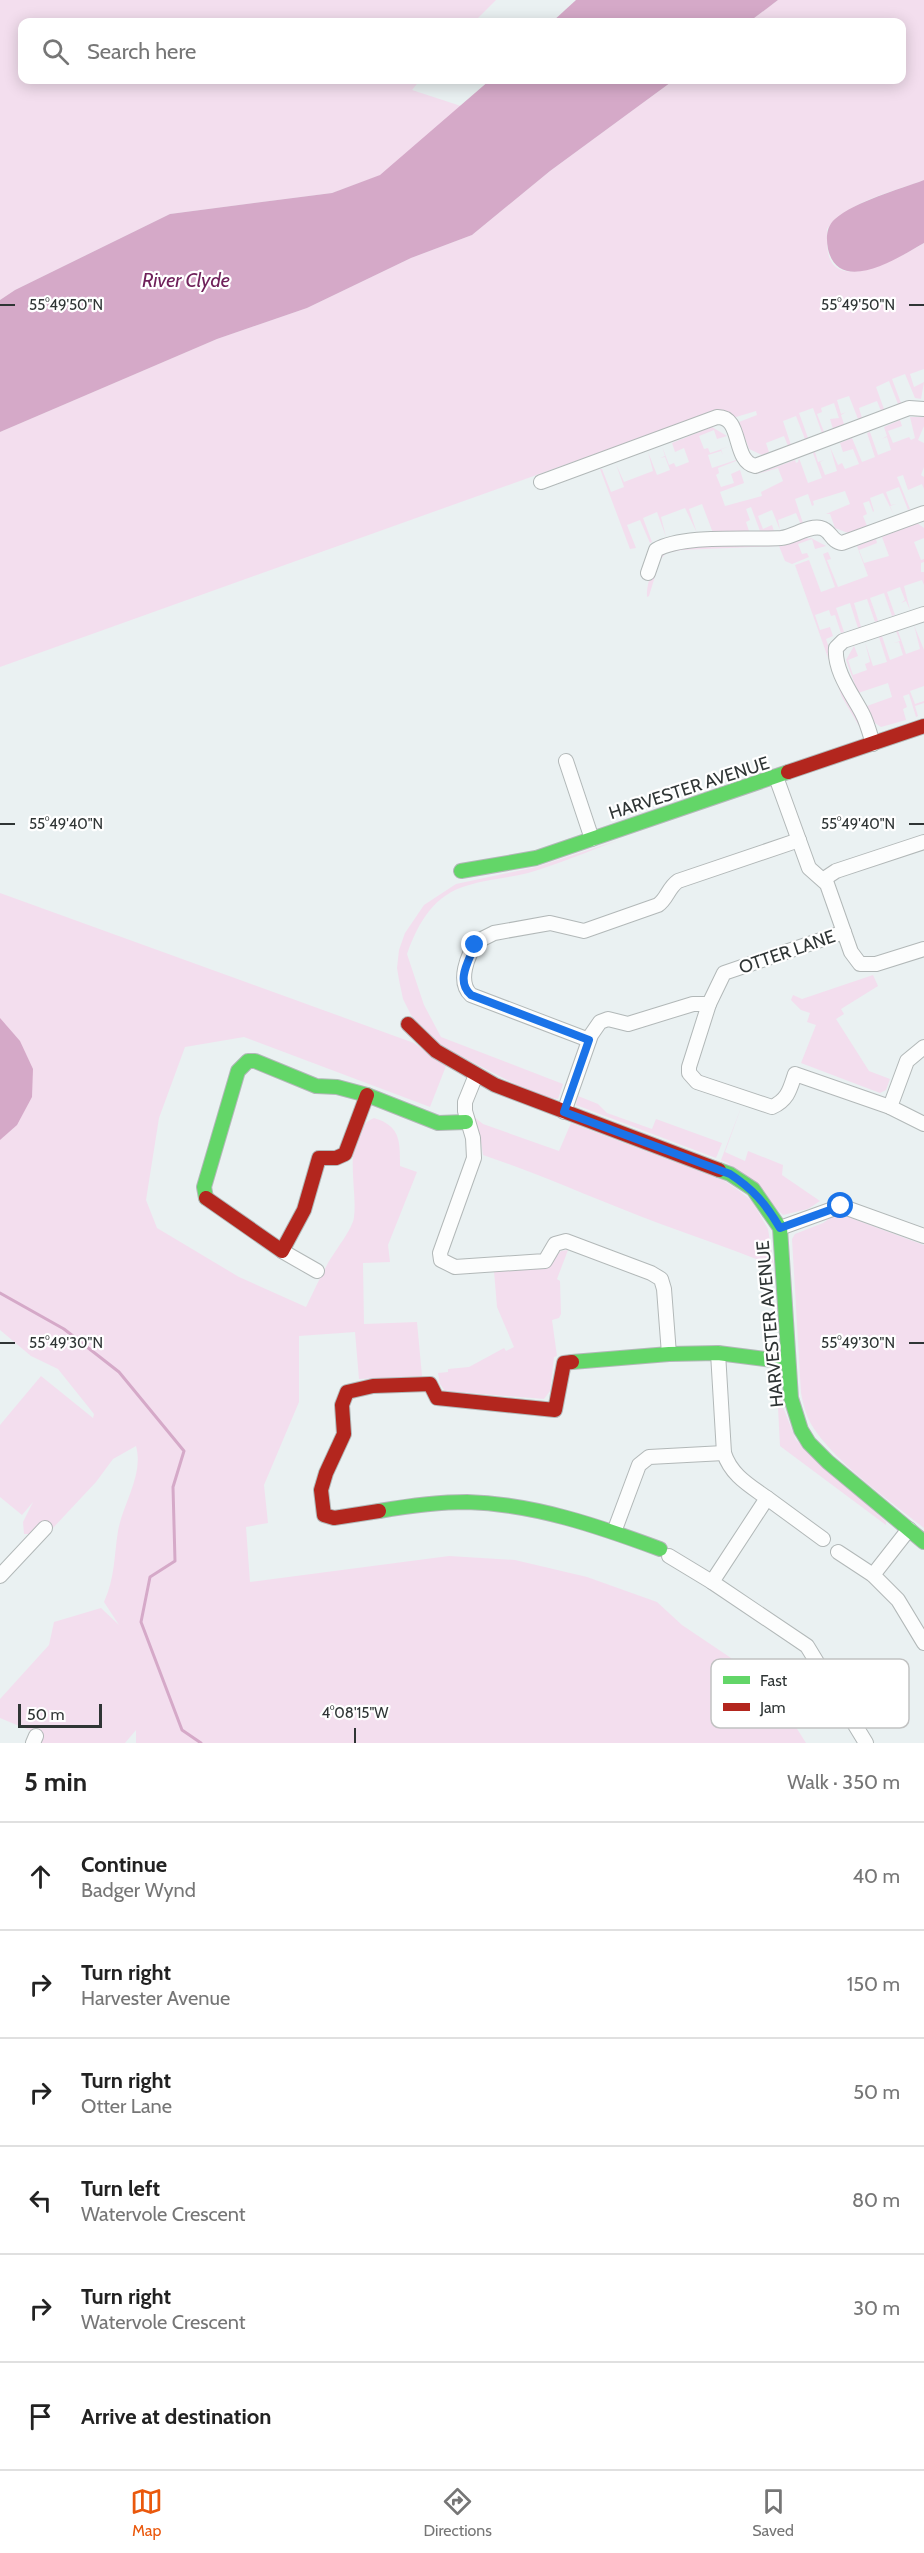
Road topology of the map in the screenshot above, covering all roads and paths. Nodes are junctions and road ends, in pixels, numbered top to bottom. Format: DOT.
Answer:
graph roads {
  1 [pos="924,409"];
  2 [pos="541,482"];
  3 [pos="924,513"];
  4 [pos="648,573"];
  5 [pos="924,614"];
  6 [pos="924,726"];
  7 [pos="873,744"];
  8 [pos="566,761"];
  9 [pos="776,777"];
  10 [pos="592,838"];
  11 [pos="799,840"];
  12 [pos="924,842"];
  13 [pos="461,871"];
  14 [pos="824,879"];
  15 [pos="844,933"];
  16 [pos="924,949"];
  17 [pos="709,1004"];
  18 [pos="408,1024"];
  19 [pos="589,1040"];
  20 [pos="924,1047"];
  21 [pos="476,1075"];
  22 [pos="367,1095"];
  23 [pos="890,1107"];
  24 [pos="564,1112"];
  25 [pos="466,1122"];
  26 [pos="924,1124"];
  27 [pos="780,1228"];
  28 [pos="924,1236"];
  29 [pos="282,1251"];
  30 [pos="317,1271"];
  31 [pos="718,1353"];
  32 [pos="669,1354"];
  33 [pos="788,1362"];
  34 [pos="724,1453"];
  35 [pos="767,1498"];
  36 [pos="45,1528"];
  37 [pos="909,1529"];
  38 [pos="614,1532"];
  39 [pos="823,1539"];
  40 [pos="924,1542"];
  41 [pos="838,1552"];
  42 [pos="873,1575"];
  43 [pos="0,1576"];
  44 [pos="712,1582"];
  45 [pos="924,1643"];
  46 [pos="815,1659"];
  47 [pos="857,1728"];
  48 [pos="866,1743"];
  1 -- 2 [label="street"];
  3 -- 4 [label="street"];
  5 -- 7 [label="street"];
  6 -- 7 [label="street, HARVESTER AVENUE"];
  7 -- 9 [label="street, HARVESTER AVENUE"];
  8 -- 10 [label="street"];
  9 -- 10 [label="street, HARVESTER AVENUE"];
  9 -- 11 [label="street"];
  10 -- 13 [label="street, HARVESTER AVENUE"];
  11 -- 14 [label="street"];
  11 -- 19 [label="street"];
  12 -- 14 [label="street"];
  14 -- 15 [label="street"];
  15 -- 16 [label="street"];
  15 -- 17 [label="street, OTTER LANE"];
  17 -- 19 [label="street"];
  17 -- 23 [label="street, OTTER LANE"];
  18 -- 21 [label="street, HARVESTER AVENUE"];
  19 -- 24 [label="street"];
  20 -- 23 [label="street"];
  21 -- 24 [label="street, HARVESTER AVENUE"];
  21 -- 25 [label="street"];
  22 -- 25 [label="street"];
  22 -- 29 [label="street"];
  22 -- 29 [label="street"];
  23 -- 26 [label="street"];
  24 -- 27 [label="street, HARVESTER AVENUE"];
  25 -- 32 [label="street"];
  27 -- 28 [label="street"];
  27 -- 33 [label="street, HARVESTER AVENUE"];
  29 -- 30 [label="street"];
  31 -- 32 [label="street"];
  31 -- 33 [label="street"];
  31 -- 34 [label="street"];
  32 -- 38 [label="street"];
  33 -- 37 [label="street, HARVESTER AVENUE"];
  34 -- 35 [label="street"];
  34 -- 38 [label="street"];
  35 -- 39 [label="street"];
  35 -- 44 [label="street"];
  36 -- 43 [label="street"];
  37 -- 40 [label="street, HARVESTER AVENUE"];
  37 -- 42 [label="street"];
  38 -- 44 [label="street"];
  41 -- 42 [label="street"];
  42 -- 45 [label="street"];
  44 -- 46 [label="street"];
  47 -- 48 [label="street"];
}
